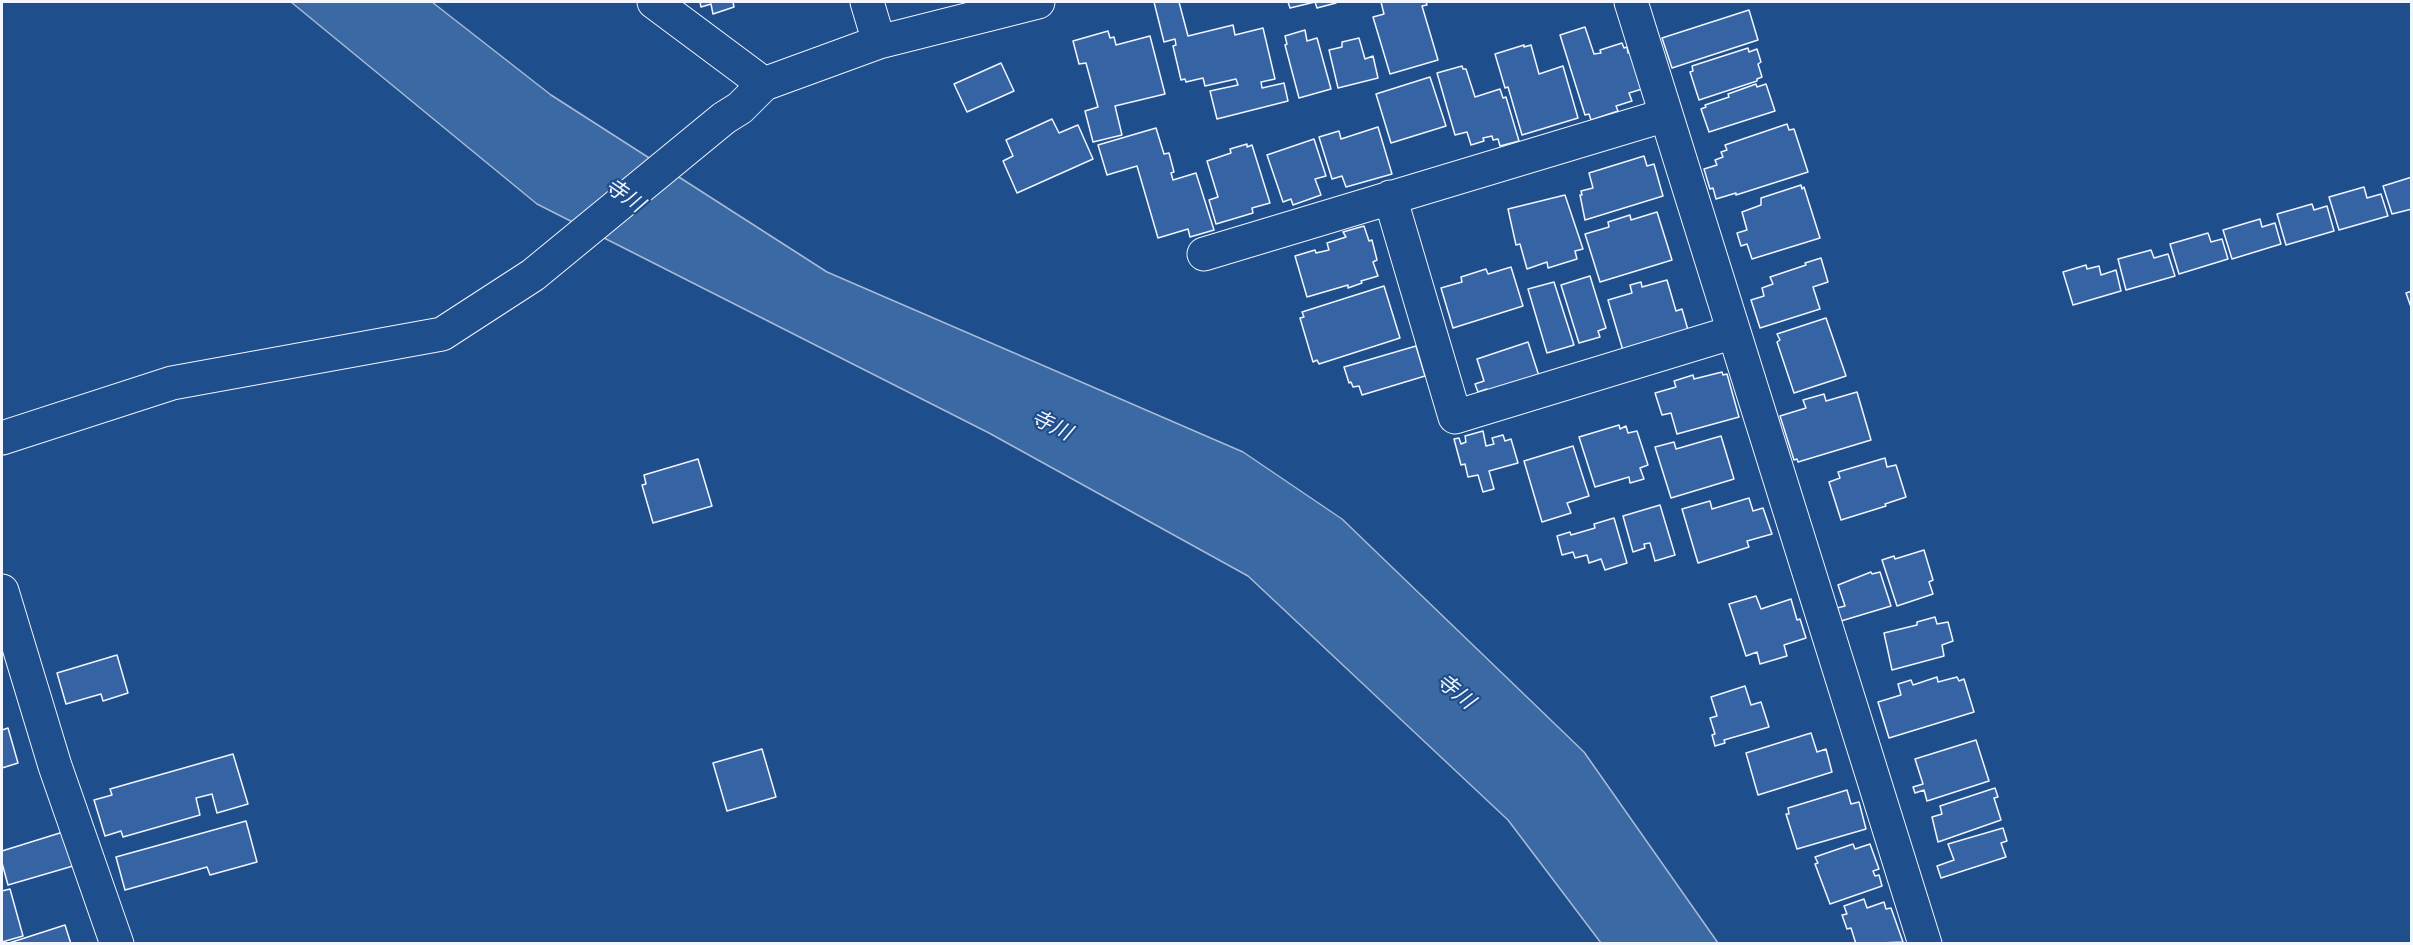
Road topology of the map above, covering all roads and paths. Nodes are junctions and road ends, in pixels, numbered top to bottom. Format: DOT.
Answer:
graph roads {
  1 [pos="654,2"];
  2 [pos="867,2"];
  3 [pos="1631,2"];
  4 [pos="1026,3"];
  5 [pos="879,42"];
  6 [pos="764,84"];
  7 [pos="1666,115"];
  8 [pos="1390,196"];
  9 [pos="1204,254"];
  10 [pos="1734,333"];
  11 [pos="2,438"];
  12 [pos="2,591"];
  13 [pos="117,944"];
  14 [pos="1925,944"];
  1 -- 6 [label="street"];
  2 -- 5 [label="street"];
  3 -- 7 [label="street"];
  4 -- 5 [label="street"];
  5 -- 6 [label="street"];
  6 -- 11 [label="street"];
  7 -- 8 [label="street"];
  7 -- 10 [label="street"];
  8 -- 9 [label="street"];
  8 -- 10 [label="street"];
  10 -- 14 [label="street"];
  12 -- 13 [label="street"];
}
